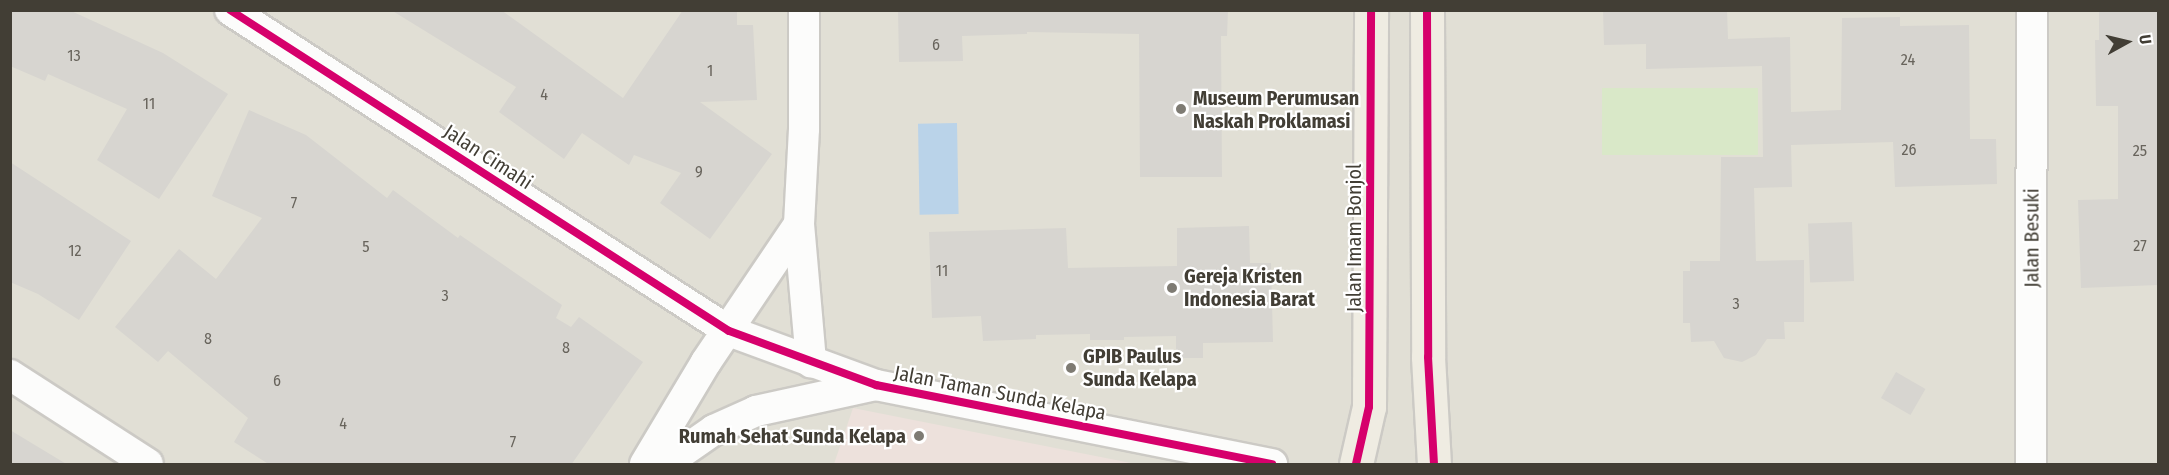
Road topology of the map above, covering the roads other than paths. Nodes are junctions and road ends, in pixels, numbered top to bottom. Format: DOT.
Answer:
graph roads {
  1 [pos="230,10"];
  2 [pos="804,10"];
  3 [pos="1371,10"];
  4 [pos="1427,10"];
  5 [pos="2032,10"];
  6 [pos="799,224"];
  7 [pos="729,331"];
  8 [pos="811,362"];
  9 [pos="10,375"];
  10 [pos="876,385"];
  11 [pos="148,465"];
  12 [pos="645,465"];
  13 [pos="665,465"];
  14 [pos="1272,465"];
  15 [pos="1356,465"];
  16 [pos="1434,465"];
  17 [pos="2031,465"];
  1 -- 7 [label="street, Jalan Cimahi"];
  2 -- 6 [label="street"];
  3 -- 15 [label="main road, Jalan Imam Bonjol"];
  4 -- 16 [label="main road"];
  5 -- 17 [label="street, Jalan Besuki"];
  6 -- 7 [label="street"];
  6 -- 8 [label="street"];
  7 -- 8 [label="street, Jalan Taman Sunda Kelapa"];
  7 -- 12 [label="street"];
  8 -- 10 [label="street, Jalan Taman Sunda Kelapa"];
  9 -- 11 [label="street"];
  10 -- 13 [label="street"];
  10 -- 14 [label="street, Jalan Taman Sunda Kelapa"];
}
